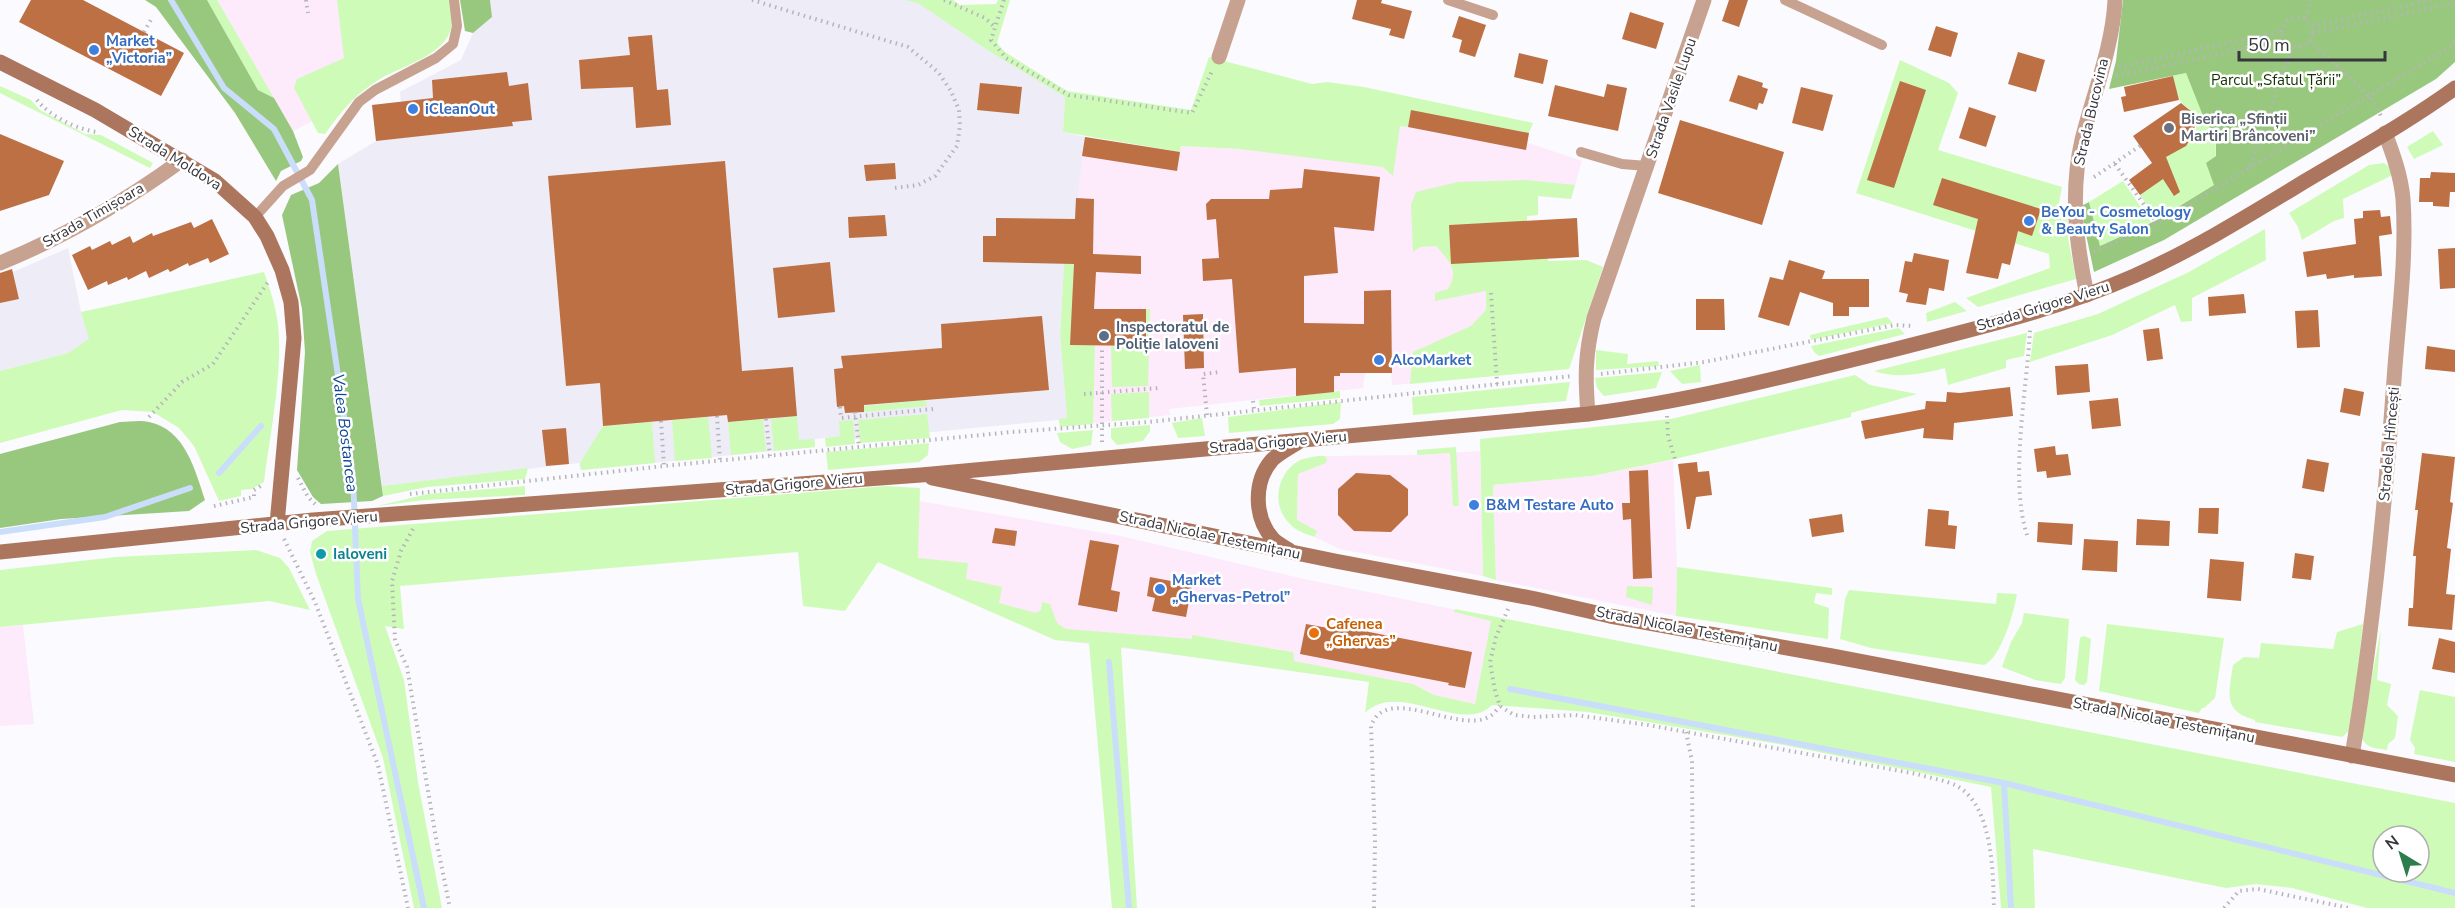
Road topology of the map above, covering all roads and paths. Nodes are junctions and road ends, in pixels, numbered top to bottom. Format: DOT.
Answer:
graph roads {
  1 [pos="306,0"];
  2 [pos="453,0"];
  3 [pos="752,0"];
  4 [pos="944,0"];
  5 [pos="1004,0"];
  6 [pos="1238,0"];
  7 [pos="1448,0"];
  8 [pos="1704,0"];
  9 [pos="1785,0"];
  10 [pos="2115,0"];
  11 [pos="2309,0"];
  12 [pos="2431,0"];
  13 [pos="2420,2"];
  14 [pos="2455,3"];
  15 [pos="2421,10"];
  16 [pos="2376,12"];
  17 [pos="308,13"];
  18 [pos="1493,15"];
  19 [pos="152,18"];
  20 [pos="2305,18"];
  21 [pos="2378,19"];
  22 [pos="2330,22"];
  23 [pos="2312,26"];
  24 [pos="995,27"];
  25 [pos="2332,29"];
  26 [pos="144,32"];
  27 [pos="2282,32"];
  28 [pos="2313,33"];
  29 [pos="2260,36"];
  30 [pos="2284,40"];
  31 [pos="2310,41"];
  32 [pos="2455,41"];
  33 [pos="2263,44"];
  34 [pos="1882,45"];
  35 [pos="2218,45"];
  36 [pos="2293,46"];
  37 [pos="2220,53"];
  38 [pos="2177,55"];
  39 [pos="1219,57"];
  40 [pos="0,62"];
  41 [pos="2178,63"];
  42 [pos="2118,76"];
  43 [pos="2097,80"];
  44 [pos="2453,91"];
  45 [pos="2370,96"];
  46 [pos="35,98"];
  47 [pos="2381,116"];
  48 [pos="104,132"];
  49 [pos="2385,133"];
  50 [pos="2140,146"];
  51 [pos="1581,152"];
  52 [pos="182,160"];
  53 [pos="2115,164"];
  54 [pos="1647,166"];
  55 [pos="2249,168"];
  56 [pos="894,188"];
  57 [pos="2075,188"];
  58 [pos="255,217"];
  59 [pos="2157,223"];
  60 [pos="2079,258"];
  61 [pos="0,262"];
  62 [pos="274,284"];
  63 [pos="1491,293"];
  64 [pos="2086,295"];
  65 [pos="2031,312"];
  66 [pos="1102,346"];
  67 [pos="1698,354"];
  68 [pos="1220,372"];
  69 [pos="1585,375"];
  70 [pos="1497,384"];
  71 [pos="1159,388"];
  72 [pos="1101,391"];
  73 [pos="1084,394"];
  74 [pos="1254,400"];
  75 [pos="1666,403"];
  76 [pos="840,407"];
  77 [pos="933,409"];
  78 [pos="1254,410"];
  79 [pos="1588,414"];
  80 [pos="855,415"];
  81 [pos="1207,415"];
  82 [pos="717,416"];
  83 [pos="149,417"];
  84 [pos="766,419"];
  85 [pos="661,421"];
  86 [pos="1102,426"];
  87 [pos="1300,441"];
  88 [pos="1102,443"];
  89 [pos="859,447"];
  90 [pos="770,456"];
  91 [pos="1675,459"];
  92 [pos="720,460"];
  93 [pos="664,466"];
  94 [pos="921,475"];
  95 [pos="267,477"];
  96 [pos="297,477"];
  97 [pos="409,494"];
  98 [pos="214,506"];
  99 [pos="422,512"];
  100 [pos="316,514"];
  101 [pos="277,524"];
  102 [pos="2027,535"];
  103 [pos="0,552"];
  104 [pos="1291,552"];
  105 [pos="1514,595"];
  106 [pos="1500,706"];
  107 [pos="1686,732"];
  108 [pos="2352,756"];
  109 [pos="2455,775"];
  110 [pos="408,908"];
  111 [pos="450,908"];
  112 [pos="1374,908"];
  113 [pos="1693,908"];
  114 [pos="1994,908"];
  115 [pos="2223,908"];
  116 [pos="2349,908"];
  1 -- 17 [label="path"];
  2 -- 58 [label="lane"];
  3 -- 56 [label="path"];
  4 -- 24 [label="path"];
  5 -- 24 [label="path"];
  6 -- 39 [label="street"];
  7 -- 18 [label="lane"];
  8 -- 54 [label="street, Strada Vasile Lupu"];
  9 -- 34 [label="lane"];
  10 -- 43 [label="street, Strada Bucovina"];
  11 -- 20 [label="path"];
  12 -- 13 [label="path"];
  13 -- 15 [label="path"];
  13 -- 16 [label="path"];
  14 -- 15 [label="path"];
  15 -- 21 [label="path"];
  16 -- 21 [label="path"];
  16 -- 22 [label="path"];
  19 -- 26 [label="path"];
  20 -- 23 [label="path"];
  20 -- 27 [label="path"];
  21 -- 25 [label="path"];
  22 -- 23 [label="path"];
  22 -- 25 [label="path"];
  23 -- 28 [label="path"];
  24 -- 39 [label="path"];
  25 -- 28 [label="path"];
  27 -- 29 [label="path"];
  27 -- 30 [label="path"];
  28 -- 31 [label="path"];
  29 -- 33 [label="path"];
  29 -- 35 [label="path"];
  30 -- 33 [label="path"];
  30 -- 36 [label="path"];
  31 -- 36 [label="path"];
  31 -- 45 [label="path"];
  32 -- 45 [label="path"];
  33 -- 37 [label="path"];
  35 -- 37 [label="path"];
  35 -- 38 [label="path"];
  36 -- 55 [label="path"];
  37 -- 41 [label="path"];
  38 -- 41 [label="path"];
  38 -- 42 [label="path"];
  40 -- 52 [label="main road, Strada Moldova"];
  41 -- 42 [label="path"];
  42 -- 43 [label="path"];
  43 -- 57 [label="street, Strada Bucovina"];
  44 -- 49 [label="main road, Strada Grigore Vieru"];
  45 -- 47 [label="path"];
  45 -- 55 [label="path"];
  46 -- 48 [label="path"];
  49 -- 64 [label="main road, Strada Grigore Vieru"];
  49 -- 108 [label="street, Stradela Hîncești"];
  50 -- 53 [label="path"];
  51 -- 54 [label="lane, Strada Vasile Lupu"];
  52 -- 58 [label="main road, Strada Moldova"];
  52 -- 61 [label="street, Strada Timișoara"];
  53 -- 57 [label="path"];
  53 -- 59 [label="path"];
  54 -- 69 [label="street"];
  55 -- 59 [label="path"];
  57 -- 60 [label="street, Strada Bucovina"];
  58 -- 101 [label="main road, Strada Moldova"];
  59 -- 60 [label="path"];
  60 -- 64 [label="street, Strada Bucovina"];
  62 -- 83 [label="path"];
  63 -- 70 [label="path"];
  64 -- 65 [label="main road, Strada Grigore Vieru"];
  65 -- 75 [label="main road, Strada Grigore Vieru"];
  65 -- 102 [label="path"];
  66 -- 72 [label="path"];
  67 -- 69 [label="path"];
  68 -- 81 [label="path"];
  69 -- 70 [label="path"];
  69 -- 79 [label="street"];
  70 -- 78 [label="path"];
  71 -- 72 [label="path"];
  72 -- 73 [label="path"];
  72 -- 86 [label="path"];
  74 -- 78 [label="path"];
  75 -- 79 [label="main road, Strada Grigore Vieru"];
  75 -- 91 [label="path"];
  76 -- 80 [label="path"];
  77 -- 80 [label="path"];
  78 -- 81 [label="path"];
  79 -- 87 [label="main road, Strada Grigore Vieru"];
  80 -- 89 [label="path"];
  81 -- 86 [label="path"];
  82 -- 92 [label="path"];
  84 -- 90 [label="path"];
  85 -- 93 [label="path"];
  86 -- 88 [label="path"];
  86 -- 89 [label="path"];
  87 -- 94 [label="main road, Strada Grigore Vieru"];
  87 -- 104 [label="main road"];
  89 -- 90 [label="path"];
  90 -- 92 [label="path"];
  92 -- 93 [label="path"];
  93 -- 97 [label="path"];
  94 -- 99 [label="main road, Strada Grigore Vieru"];
  94 -- 104 [label="main road, Strada Nicolae Testemițanu"];
  95 -- 98 [label="path"];
  96 -- 100 [label="path"];
  99 -- 100 [label="main road, Strada Grigore Vieru"];
  99 -- 111 [label="path"];
  100 -- 101 [label="main road, Strada Grigore Vieru"];
  101 -- 103 [label="main road, Strada Grigore Vieru"];
  101 -- 110 [label="path"];
  104 -- 105 [label="main road, Strada Nicolae Testemițanu"];
  105 -- 106 [label="path"];
  105 -- 108 [label="main road, Strada Nicolae Testemițanu"];
  106 -- 107 [label="path"];
  106 -- 112 [label="path"];
  107 -- 113 [label="path"];
  107 -- 114 [label="path"];
  108 -- 109 [label="main road, Strada Nicolae Testemițanu"];
  115 -- 116 [label="path"];
}
